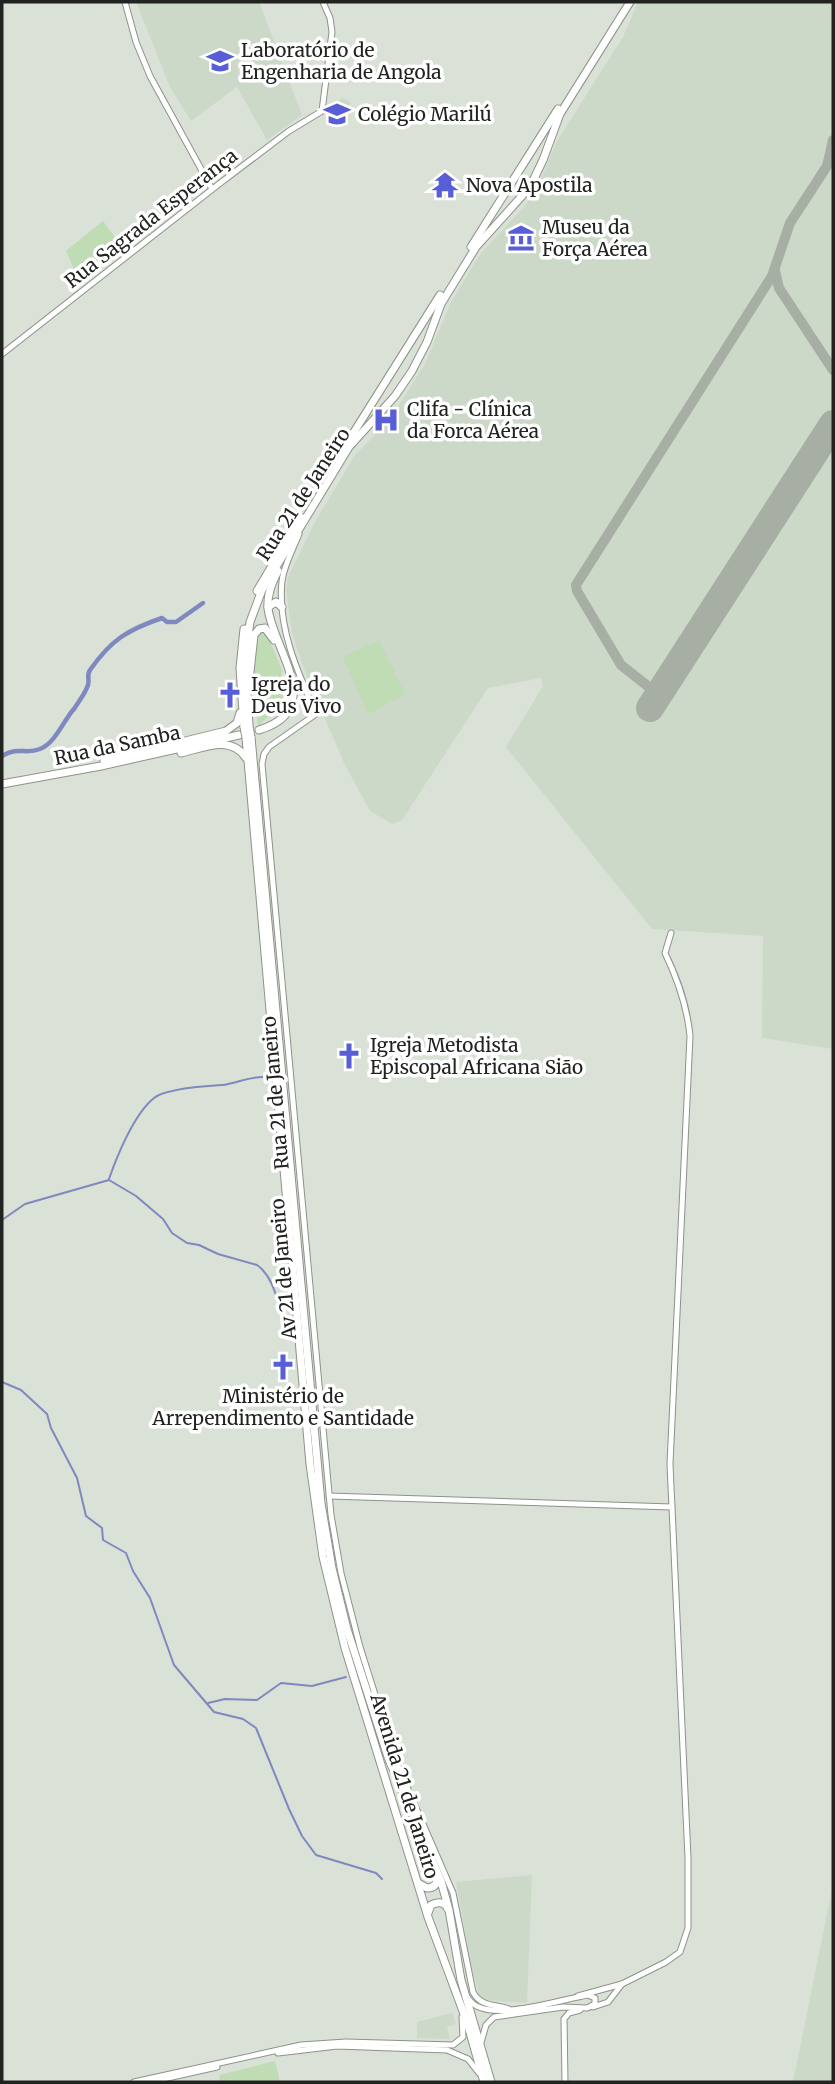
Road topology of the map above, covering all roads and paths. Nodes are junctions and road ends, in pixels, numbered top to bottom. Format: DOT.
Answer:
graph roads {
  1 [pos="125,2"];
  2 [pos="323,2"];
  3 [pos="628,2"];
  4 [pos="516,176"];
  5 [pos="530,187"];
  6 [pos="212,189"];
  7 [pos="412,339"];
  8 [pos="424,349"];
  9 [pos="2,354"];
  10 [pos="373,402"];
  11 [pos="385,408"];
  12 [pos="300,527"];
  13 [pos="268,607"];
  14 [pos="282,607"];
  15 [pos="242,695"];
  16 [pos="247,702"];
  17 [pos="248,732"];
  18 [pos="247,760"];
  19 [pos="100,764"];
  20 [pos="2,782"];
  21 [pos="670,933"];
  22 [pos="282,1079"];
  23 [pos="314,1494"];
  24 [pos="329,1496"];
  25 [pos="321,1503"];
  26 [pos="673,1507"];
  27 [pos="438,1875"];
  28 [pos="418,1883"];
  29 [pos="449,1910"];
  30 [pos="428,1915"];
  31 [pos="461,1980"];
  32 [pos="622,1984"];
  33 [pos="578,1996"];
  34 [pos="457,1998"];
  35 [pos="587,2008"];
  36 [pos="509,2009"];
  37 [pos="480,2046"];
  38 [pos="134,2082"];
  39 [pos="150,2082"];
  40 [pos="484,2082"];
  41 [pos="491,2082"];
  42 [pos="565,2082"];
  1 -- 6 [label="street"];
  2 -- 6 [label="street, Rua Sagrada Esperança"];
  3 -- 4 [label="main road, Rua 21 de Janeiro"];
  3 -- 5 [label="main road, Rua 21 de Janeiro"];
  4 -- 5 [label="main road"];
  4 -- 7 [label="main road, Rua 21 de Janeiro"];
  5 -- 8 [label="main road, Rua 21 de Janeiro"];
  6 -- 9 [label="street, Rua Sagrada Esperança"];
  7 -- 8 [label="main road"];
  7 -- 10 [label="main road, Rua 21 de Janeiro"];
  8 -- 11 [label="main road, Rua 21 de Janeiro"];
  10 -- 11 [label="main road"];
  10 -- 15 [label="main road, Rua 21 de Janeiro"];
  11 -- 12 [label="main road, Rua 21 de Janeiro"];
  12 -- 13 [label="main road"];
  12 -- 14 [label="street"];
  12 -- 16 [label="main road, Rua 21 de Janeiro"];
  13 -- 14 [label="main road"];
  13 -- 17 [label="main road"];
  14 -- 24 [label="street, Rua 21 de Janeiro"];
  15 -- 17 [label="main road"];
  15 -- 19 [label="main road"];
  16 -- 17 [label="main road, Rua 21 de Janeiro"];
  16 -- 17 [label="main road"];
  17 -- 18 [label="main road, Rua 21 de Janeiro"];
  17 -- 19 [label="main road, Rua da Samba"];
  17 -- 22 [label="main road, Rua 21 de Janeiro"];
  18 -- 19 [label="main road"];
  18 -- 23 [label="main road, Rua 21 de Janeiro"];
  19 -- 20 [label="main road, Rua da Samba"];
  21 -- 26 [label="street"];
  22 -- 25 [label="main road, Av 21 de Janeiro"];
  23 -- 28 [label="main road, Avenida 21 de Janeiro"];
  24 -- 26 [label="street"];
  24 -- 36 [label="street, Rua 21 de Janeiro"];
  25 -- 27 [label="main road, Avenida 21 de Janeiro"];
  26 -- 32 [label="street"];
  27 -- 28 [label="main road"];
  27 -- 29 [label="main road, Avenida 21 de Janeiro"];
  28 -- 30 [label="main road, Avenida 21 de Janeiro"];
  29 -- 30 [label="main road"];
  29 -- 31 [label="main road, Avenida 21 de Janeiro"];
  30 -- 34 [label="main road, Avenida 21 de Janeiro"];
  31 -- 36 [label="street"];
  31 -- 37 [label="main road, Avenida 21 de Janeiro"];
  32 -- 33 [label="street"];
  32 -- 35 [label="street"];
  33 -- 35 [label="street"];
  33 -- 36 [label="street"];
  34 -- 38 [label="street"];
  34 -- 40 [label="main road, Avenida 21 de Janeiro"];
  35 -- 37 [label="street"];
  35 -- 42 [label="street"];
  37 -- 41 [label="main road, Avenida 21 de Janeiro"];
  39 -- 40 [label="street"];
}
